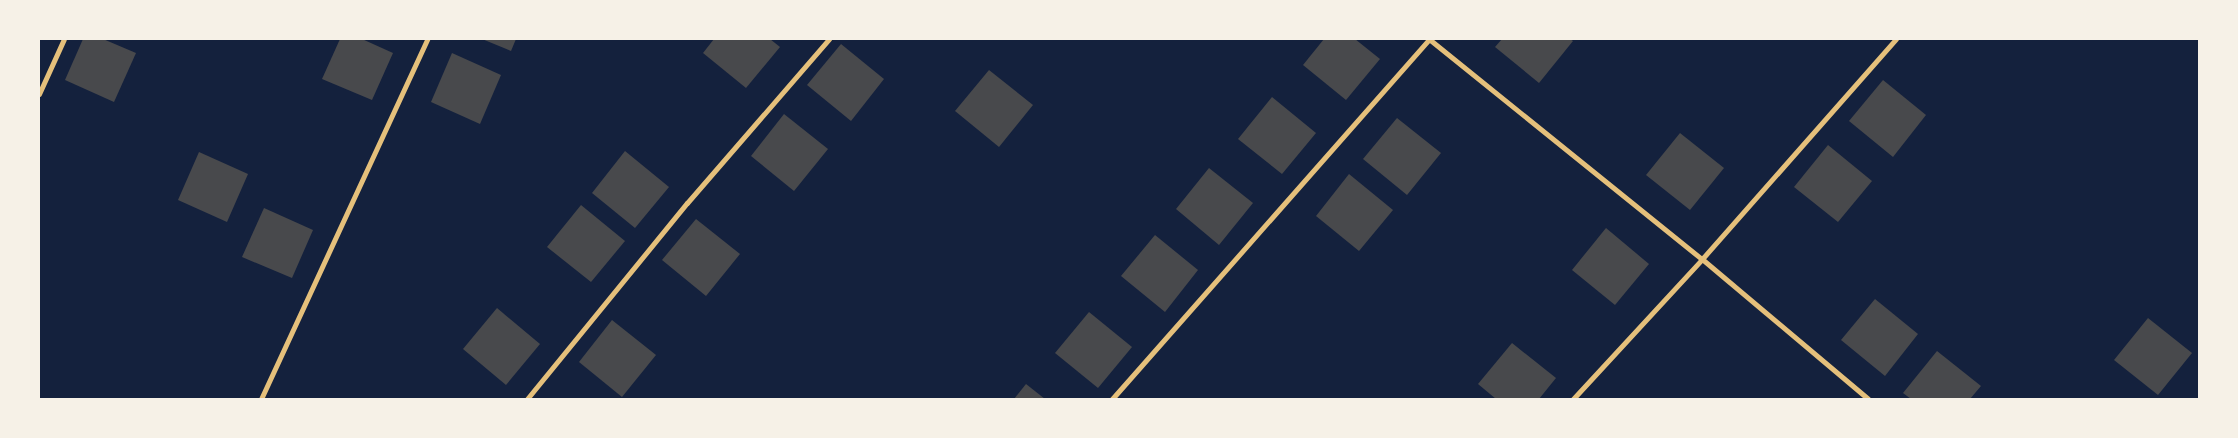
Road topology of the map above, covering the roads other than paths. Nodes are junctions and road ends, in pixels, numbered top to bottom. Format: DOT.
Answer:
graph roads {
  1 [pos="64,39"];
  2 [pos="427,39"];
  3 [pos="829,39"];
  4 [pos="1429,39"];
  5 [pos="1896,39"];
  6 [pos="39,94"];
  7 [pos="1702,259"];
  8 [pos="261,399"];
  9 [pos="527,399"];
  10 [pos="1112,399"];
  11 [pos="1573,399"];
  12 [pos="1868,399"];
  1 -- 6 [label="street"];
  2 -- 8 [label="street"];
  3 -- 9 [label="street"];
  4 -- 7 [label="street"];
  4 -- 10 [label="street"];
  5 -- 7 [label="street"];
  7 -- 11 [label="street"];
  7 -- 12 [label="street"];
}
